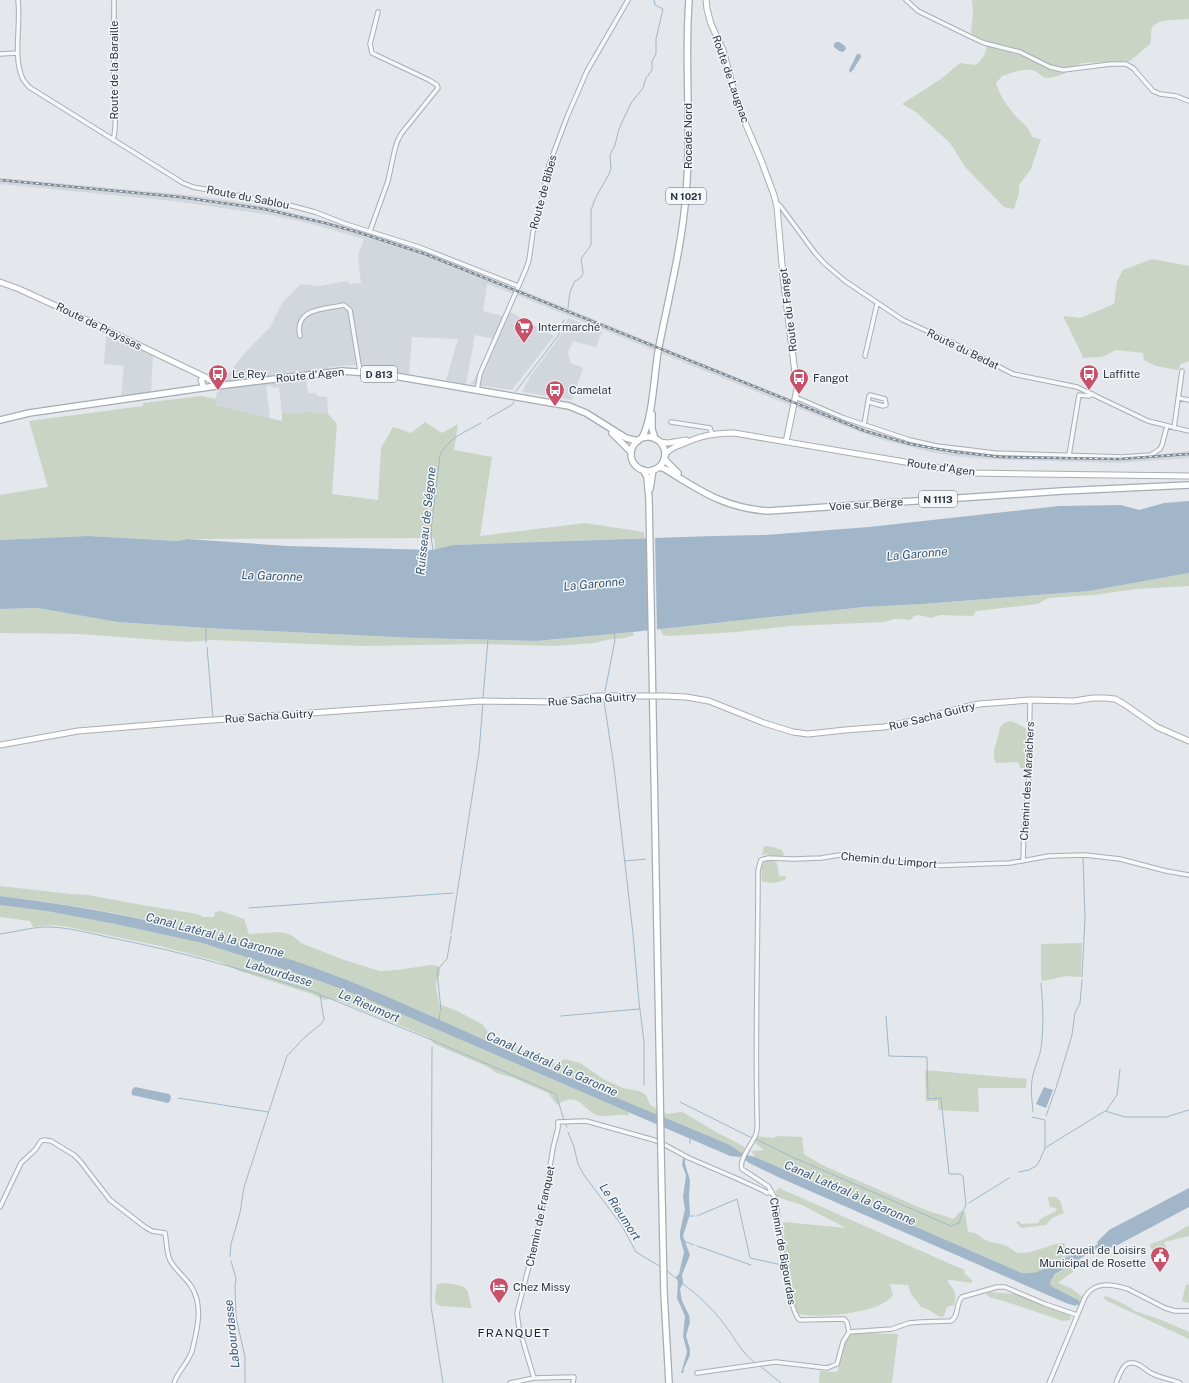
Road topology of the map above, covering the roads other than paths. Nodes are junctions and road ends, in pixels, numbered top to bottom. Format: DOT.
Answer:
graph roads {
  1 [pos="18,0"];
  2 [pos="114,0"];
  3 [pos="628,0"];
  4 [pos="689,0"];
  5 [pos="706,0"];
  6 [pos="906,0"];
  7 [pos="378,12"];
  8 [pos="17,53"];
  9 [pos="0,54"];
  10 [pos="1189,101"];
  11 [pos="113,140"];
  12 [pos="776,202"];
  13 [pos="370,231"];
  14 [pos="0,282"];
  15 [pos="518,286"];
  16 [pos="877,304"];
  17 [pos="300,336"];
  18 [pos="865,356"];
  19 [pos="360,371"];
  20 [pos="1182,371"];
  21 [pos="203,379"];
  22 [pos="215,386"];
  23 [pos="204,388"];
  24 [pos="653,389"];
  25 [pos="477,390"];
  26 [pos="1093,394"];
  27 [pos="796,397"];
  28 [pos="1178,398"];
  29 [pos="1189,400"];
  30 [pos="868,402"];
  31 [pos="593,417"];
  32 [pos="0,420"];
  33 [pos="671,422"];
  34 [pos="864,425"];
  35 [pos="1167,426"];
  36 [pos="1174,428"];
  37 [pos="1189,431"];
  38 [pos="712,434"];
  39 [pos="695,438"];
  40 [pos="640,439"];
  41 [pos="658,441"];
  42 [pos="786,442"];
  43 [pos="631,452"];
  44 [pos="1069,455"];
  45 [pos="664,457"];
  46 [pos="659,467"];
  47 [pos="643,470"];
  48 [pos="653,470"];
  49 [pos="1189,476"];
  50 [pos="691,485"];
  51 [pos="1189,485"];
  52 [pos="649,502"];
  53 [pos="1030,700"];
  54 [pos="1189,741"];
  55 [pos="0,745"];
  56 [pos="1023,861"];
  57 [pos="1189,875"];
  58 [pos="742,1161"];
  59 [pos="772,1192"];
  60 [pos="0,1207"];
  61 [pos="1189,1310"];
  62 [pos="1077,1315"];
  63 [pos="849,1332"];
  64 [pos="697,1373"];
  65 [pos="534,1378"];
  66 [pos="174,1383"];
  67 [pos="510,1383"];
  68 [pos="573,1383"];
  69 [pos="669,1383"];
  70 [pos="1048,1383"];
  71 [pos="1116,1383"];
  72 [pos="1180,1383"];
  1 -- 8 [label="street, Route du Sablou"];
  2 -- 11 [label="street, Route de la Baraille"];
  3 -- 15 [label="street, Route de Bibes"];
  4 -- 24 [label="main road, Rocade Nord / N 1021"];
  5 -- 12 [label="street, Route de Laugnac"];
  6 -- 10 [label="street"];
  7 -- 13 [label="street"];
  8 -- 9 [label="street"];
  8 -- 11 [label="street, Route du Sablou"];
  11 -- 13 [label="street, Route du Sablou"];
  12 -- 16 [label="street, Route du Bedat"];
  12 -- 27 [label="street, Route du Fangot"];
  13 -- 15 [label="street, Route du Sablou"];
  14 -- 21 [label="street, Route de Prayssas"];
  15 -- 25 [label="street, Route de Bibes"];
  16 -- 18 [label="street"];
  16 -- 26 [label="street, Route du Bedat"];
  17 -- 19 [label="street"];
  19 -- 22 [label="main road, Route d'Agen / D 813"];
  19 -- 25 [label="main road, Route d'Agen / D 813"];
  20 -- 28 [label="street"];
  21 -- 22 [label="street"];
  21 -- 23 [label="street"];
  22 -- 23 [label="main road, Route d'Agen / D 813"];
  23 -- 32 [label="main road, Route d'Agen / D 813"];
  24 -- 40 [label="main road, N 1021"];
  24 -- 41 [label="main road, N 1021"];
  25 -- 31 [label="main road, Route d'Agen / D 813"];
  26 -- 35 [label="street, Route du Bedat"];
  26 -- 44 [label="street"];
  27 -- 34 [label="street"];
  27 -- 42 [label="street, Route du Fangot"];
  28 -- 29 [label="street"];
  28 -- 36 [label="street"];
  30 -- 30 [label="street"];
  30 -- 34 [label="street"];
  31 -- 40 [label="main road, Route d'Agen / D 813"];
  31 -- 43 [label="main road, Route d'Agen / D 813"];
  33 -- 38 [label="street"];
  34 -- 44 [label="street"];
  35 -- 36 [label="street, Route du Bedat"];
  35 -- 44 [label="street"];
  36 -- 37 [label="street, Route du Bedat"];
  38 -- 39 [label="street, Route d'Agen"];
  38 -- 42 [label="street, Route d'Agen"];
  39 -- 41 [label="street, Route d'Agen"];
  39 -- 45 [label="street, Route d'Agen"];
  40 -- 41 [label="main road"];
  40 -- 43 [label="main road"];
  41 -- 45 [label="main road"];
  42 -- 49 [label="street, Route d'Agen"];
  43 -- 47 [label="main road"];
  45 -- 46 [label="main road"];
  45 -- 50 [label="main road, N 1113"];
  46 -- 48 [label="main road"];
  46 -- 50 [label="main road, N 1113"];
  47 -- 48 [label="main road"];
  47 -- 52 [label="main road"];
  48 -- 52 [label="main road"];
  50 -- 51 [label="main road, Voie sur Berge / N 1113"];
  52 -- 69 [label="main road, bridge"];
  53 -- 54 [label="street, Rue Sacha Guitry"];
  53 -- 55 [label="street, Rue Sacha Guitry, bridge"];
  53 -- 56 [label="street, Chemin des Maraîchers"];
  56 -- 57 [label="street, Chemin du Limport"];
  56 -- 58 [label="street, Chemin du Limport"];
  58 -- 59 [label="street, Chemin de Bigourdas"];
  59 -- 63 [label="street, Chemin de Bigourdas"];
  59 -- 65 [label="street, Chemin de Franquet"];
  60 -- 66 [label="street"];
  61 -- 62 [label="street"];
  62 -- 63 [label="street"];
  62 -- 70 [label="street"];
  63 -- 64 [label="street"];
  65 -- 67 [label="street"];
  65 -- 68 [label="street"];
  71 -- 72 [label="street"];
}
